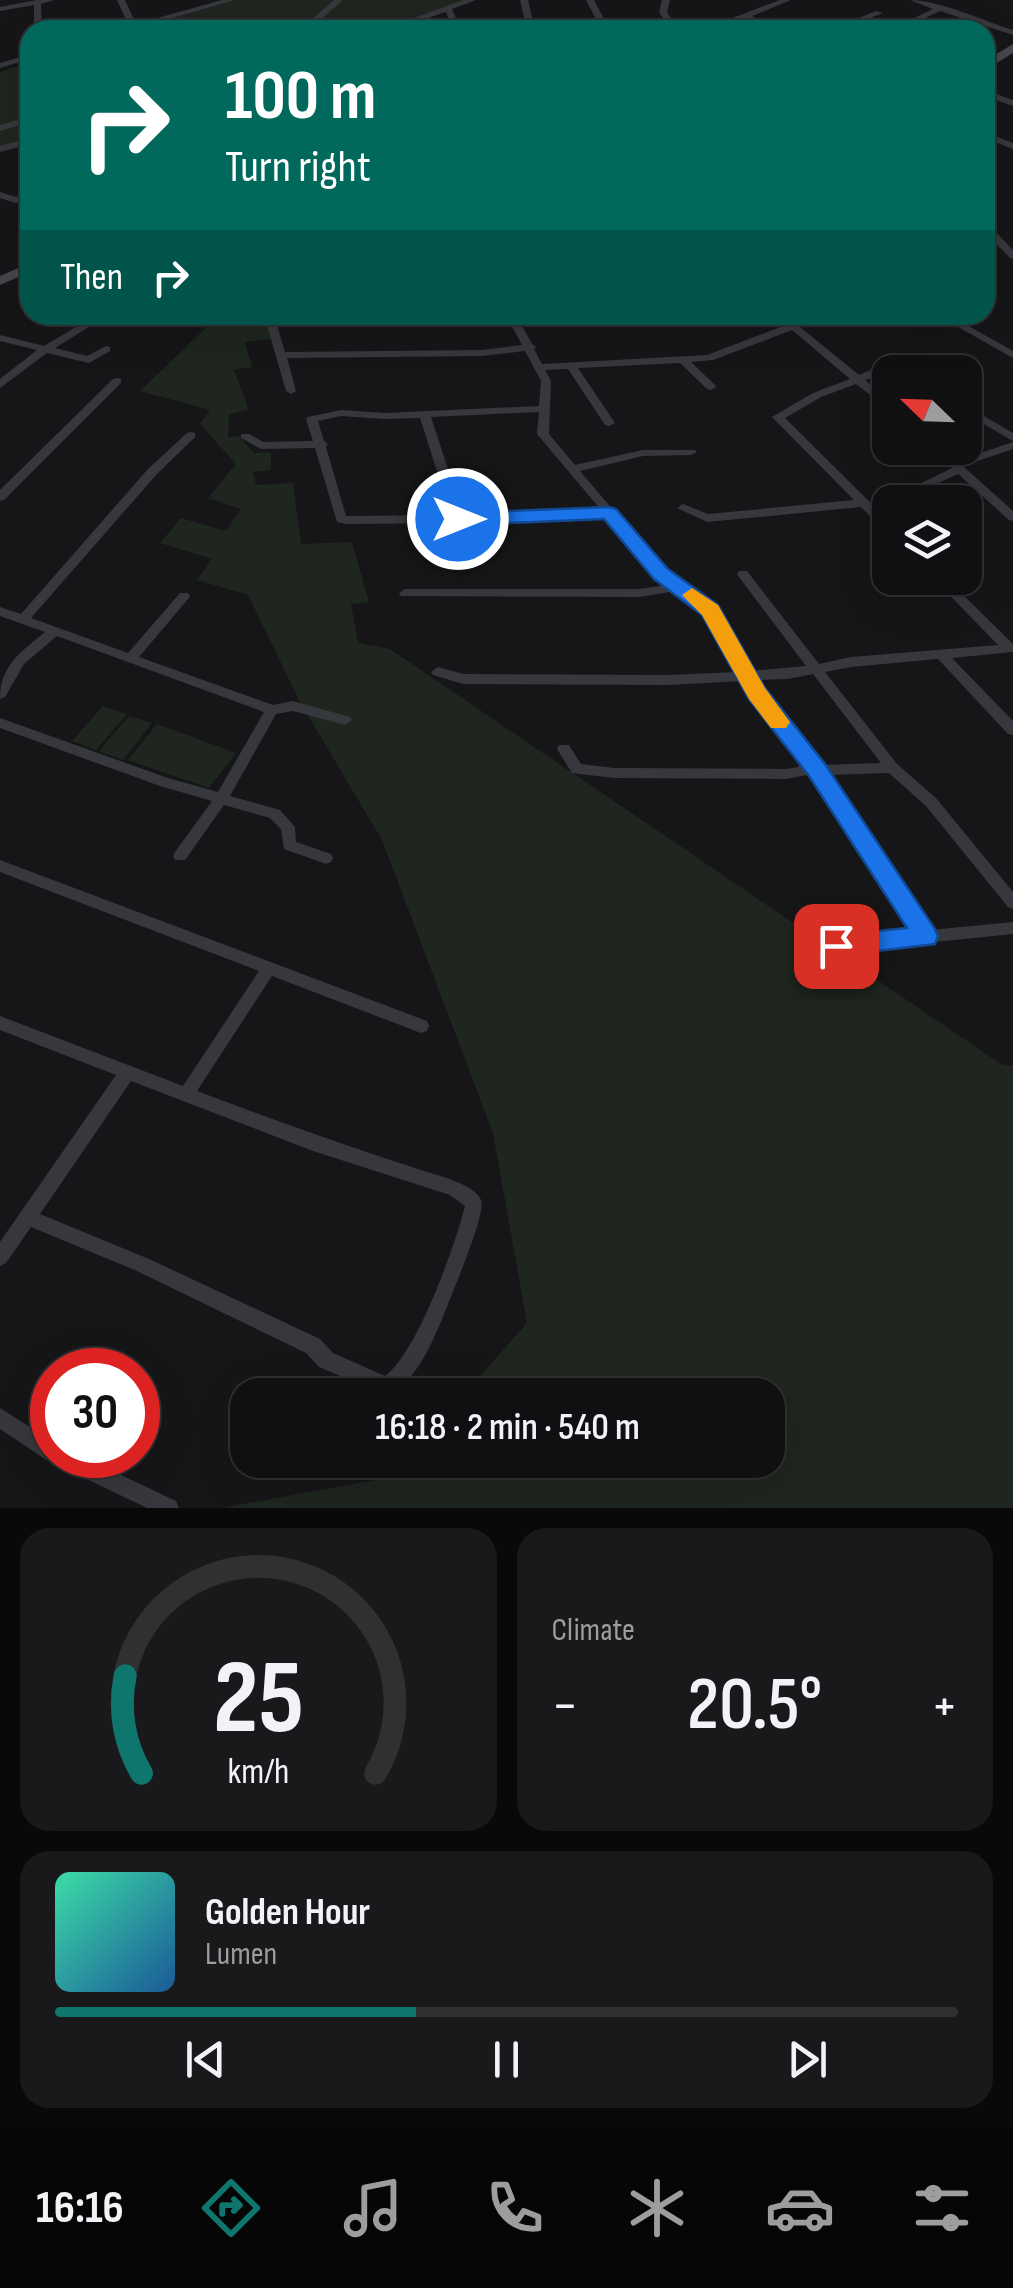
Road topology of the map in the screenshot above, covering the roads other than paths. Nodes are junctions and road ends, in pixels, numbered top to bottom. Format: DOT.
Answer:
graph roads {
  1 [pos="50,0"];
  2 [pos="231,0"];
  3 [pos="340,0"];
  4 [pos="472,0"];
  5 [pos="787,0"];
  6 [pos="914,0"];
  7 [pos="38,5"];
  8 [pos="448,8"];
  9 [pos="940,8"];
  10 [pos="0,9"];
  11 [pos="880,13"];
  12 [pos="747,16"];
  13 [pos="38,20"];
  14 [pos="159,20"];
  15 [pos="316,20"];
  16 [pos="419,20"];
  17 [pos="453,20"];
  18 [pos="735,20"];
  19 [pos="753,20"];
  20 [pos="861,20"];
  21 [pos="915,20"];
  22 [pos="976,20"];
  23 [pos="1013,45"];
  24 [pos="1006,58"];
  25 [pos="995,237"];
  26 [pos="1013,256"];
  27 [pos="85,325"];
  28 [pos="272,325"];
  29 [pos="517,325"];
  30 [pos="960,325"];
  31 [pos="793,326"];
  32 [pos="0,338"];
  33 [pos="531,347"];
  34 [pos="106,348"];
  35 [pos="45,349"];
  36 [pos="282,355"];
  37 [pos="1013,355"];
  38 [pos="683,360"];
  39 [pos="571,366"];
  40 [pos="541,367"];
  41 [pos="872,374"];
  42 [pos="856,380"];
  43 [pos="117,381"];
  44 [pos="0,385"];
  45 [pos="711,388"];
  46 [pos="291,390"];
  47 [pos="872,393"];
  48 [pos="543,408"];
  49 [pos="424,413"];
  50 [pos="982,420"];
  51 [pos="608,423"];
  52 [pos="191,436"];
  53 [pos="245,436"];
  54 [pos="1013,442"];
  55 [pos="322,444"];
  56 [pos="691,452"];
  57 [pos="957,467"];
  58 [pos="571,469"];
  59 [pos="923,485"];
  60 [pos="0,496"];
  61 [pos="864,503"];
  62 [pos="683,508"];
  63 [pos="872,511"];
  64 [pos="609,513"];
  65 [pos="1013,517"];
  66 [pos="458,519"];
  67 [pos="743,574"];
  68 [pos="678,587"];
  69 [pos="404,592"];
  70 [pos="956,595"];
  71 [pos="184,596"];
  72 [pos="0,611"];
  73 [pos="24,618"];
  74 [pos="56,630"];
  75 [pos="1011,648"];
  76 [pos="942,655"];
  77 [pos="132,657"];
  78 [pos="815,666"];
  79 [pos="438,672"];
  80 [pos="747,676"];
  81 [pos="0,694"];
  82 [pos="272,710"];
  83 [pos="345,720"];
  84 [pos="0,723"];
  85 [pos="1013,730"];
  86 [pos="564,749"];
  87 [pos="814,766"];
  88 [pos="892,768"];
  89 [pos="223,796"];
  90 [pos="180,856"];
  91 [pos="326,858"];
  92 [pos="4,874"];
  93 [pos="1013,903"];
  94 [pos="1013,928"];
  95 [pos="926,936"];
  96 [pos="836,946"];
  97 [pos="270,967"];
  98 [pos="0,1023"];
  99 [pos="421,1026"];
  100 [pos="127,1073"];
  101 [pos="187,1093"];
  102 [pos="28,1217"];
  103 [pos="0,1257"];
  104 [pos="0,1418"];
  105 [pos="30,1438"];
  106 [pos="105,1478"];
  107 [pos="168,1508"];
  1 -- 7 [label="street"];
  2 -- 14 [label="street"];
  3 -- 15 [label="street"];
  4 -- 8 [label="street"];
  5 -- 12 [label="street"];
  6 -- 9 [label="street"];
  7 -- 10 [label="street"];
  7 -- 13 [label="street"];
  8 -- 16 [label="street"];
  8 -- 17 [label="street"];
  9 -- 21 [label="street"];
  9 -- 22 [label="street"];
  11 -- 20 [label="street"];
  12 -- 18 [label="street"];
  12 -- 19 [label="street"];
  23 -- 24 [label="main road"];
  25 -- 26 [label="street"];
  27 -- 35 [label="street"];
  28 -- 36 [label="street"];
  29 -- 33 [label="street"];
  30 -- 37 [label="street"];
  31 -- 38 [label="street"];
  31 -- 42 [label="street"];
  32 -- 35 [label="street"];
  33 -- 36 [label="street"];
  33 -- 40 [label="street"];
  34 -- 35 [label="street"];
  35 -- 44 [label="street"];
  36 -- 46 [label="street"];
  38 -- 39 [label="street"];
  38 -- 45 [label="street"];
  39 -- 40 [label="street"];
  39 -- 51 [label="street"];
  40 -- 48 [label="street"];
  41 -- 42 [label="street"];
  42 -- 47 [label="street"];
  42 -- 61 [label="street"];
  43 -- 60 [label="street"];
  48 -- 49 [label="street"];
  48 -- 58 [label="street"];
  49 -- 55 [label="street"];
  49 -- 66 [label="street"];
  50 -- 54 [label="street"];
  52 -- 73 [label="street"];
  53 -- 55 [label="street"];
  54 -- 57 [label="street"];
  55 -- 66 [label="street"];
  56 -- 58 [label="street"];
  57 -- 59 [label="street"];
  57 -- 65 [label="street"];
  58 -- 64 [label="street"];
  61 -- 62 [label="street"];
  61 -- 63 [label="street"];
  64 -- 66 [label="street"];
  64 -- 68 [label="street"];
  67 -- 78 [label="street"];
  68 -- 69 [label="street"];
  68 -- 80 [label="street"];
  70 -- 75 [label="street"];
  71 -- 77 [label="street"];
  72 -- 73 [label="street"];
  73 -- 74 [label="street"];
  74 -- 77 [label="street"];
  74 -- 81 [label="street"];
  75 -- 76 [label="street"];
  76 -- 78 [label="street"];
  76 -- 85 [label="street"];
  77 -- 82 [label="street"];
  78 -- 80 [label="street"];
  78 -- 88 [label="street"];
  79 -- 80 [label="street"];
  80 -- 87 [label="street"];
  82 -- 83 [label="street"];
  82 -- 89 [label="street"];
  84 -- 89 [label="street"];
  86 -- 87 [label="street"];
  87 -- 88 [label="street"];
  87 -- 95 [label="street"];
  88 -- 93 [label="street"];
  89 -- 90 [label="street"];
  89 -- 91 [label="street"];
  92 -- 97 [label="street"];
  94 -- 95 [label="street"];
  95 -- 96 [label="street"];
  97 -- 99 [label="street"];
  97 -- 101 [label="street"];
  98 -- 100 [label="street"];
  100 -- 101 [label="street"];
  100 -- 102 [label="street"];
  101 -- 102 [label="street"];
  102 -- 103 [label="street"];
  104 -- 105 [label="street"];
  106 -- 107 [label="street"];
}
